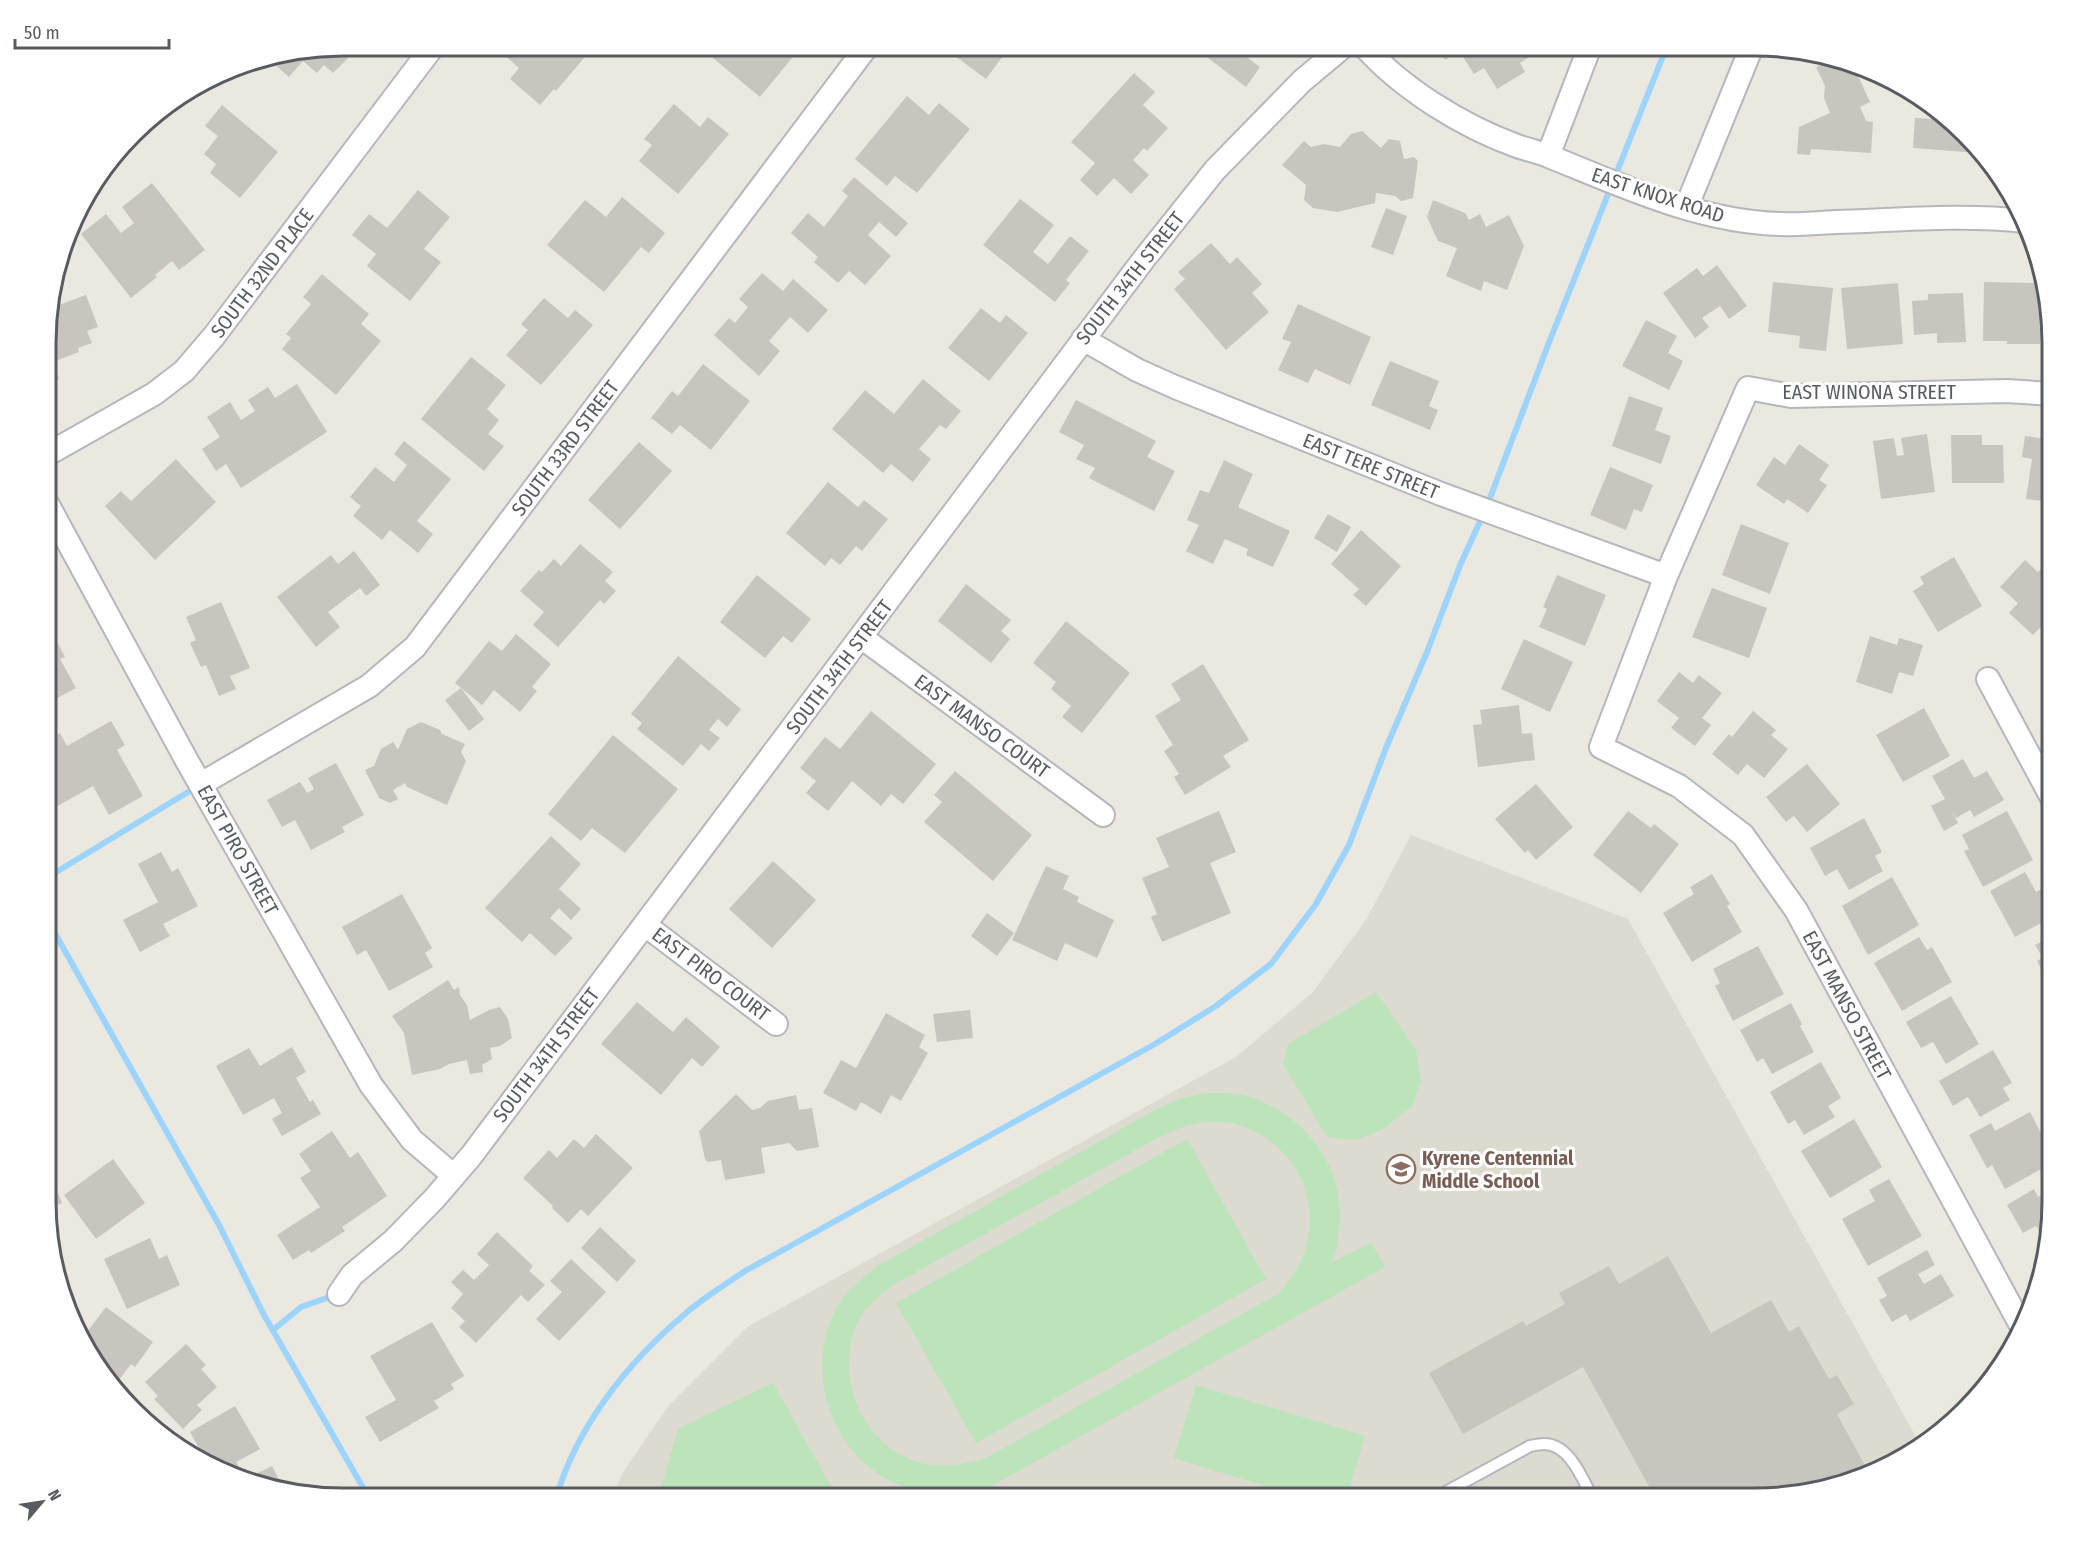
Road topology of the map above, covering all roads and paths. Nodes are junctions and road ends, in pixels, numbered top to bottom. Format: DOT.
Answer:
graph roads {
  1 [pos="426,56"];
  2 [pos="860,56"];
  3 [pos="1332,56"];
  4 [pos="1373,56"];
  5 [pos="1586,56"];
  6 [pos="1748,56"];
  7 [pos="1548,156"];
  8 [pos="1686,208"];
  9 [pos="2015,220"];
  10 [pos="1083,339"];
  11 [pos="2042,394"];
  12 [pos="56,449"];
  13 [pos="56,520"];
  14 [pos="1666,576"];
  15 [pos="861,637"];
  16 [pos="1988,679"];
  17 [pos="2042,779"];
  18 [pos="201,784"];
  19 [pos="1103,814"];
  20 [pos="645,925"];
  21 [pos="776,1024"];
  22 [pos="454,1176"];
  23 [pos="339,1294"];
  24 [pos="2017,1320"];
  25 [pos="1453,1488"];
  26 [pos="1587,1488"];
  1 -- 12 [label="street, SOUTH 32ND PLACE"];
  2 -- 18 [label="street, SOUTH 33RD STREET"];
  3 -- 10 [label="street, SOUTH 34TH STREET"];
  4 -- 7 [label="street, EAST KNOX ROAD"];
  5 -- 7 [label="street"];
  6 -- 8 [label="street"];
  7 -- 8 [label="street, EAST KNOX ROAD"];
  8 -- 9 [label="street, EAST KNOX ROAD"];
  10 -- 14 [label="street, EAST TERE STREET"];
  10 -- 15 [label="street, SOUTH 34TH STREET"];
  11 -- 14 [label="street, EAST WINONA STREET"];
  13 -- 18 [label="street, EAST PIRO STREET"];
  14 -- 24 [label="street, EAST MANSO STREET"];
  15 -- 19 [label="street, EAST MANSO COURT"];
  15 -- 20 [label="street, SOUTH 34TH STREET"];
  16 -- 17 [label="street"];
  18 -- 22 [label="street, EAST PIRO STREET"];
  20 -- 21 [label="street, EAST PIRO COURT"];
  20 -- 22 [label="street, SOUTH 34TH STREET"];
  22 -- 23 [label="street, SOUTH 34TH STREET"];
  25 -- 26 [label="lane"];
}
